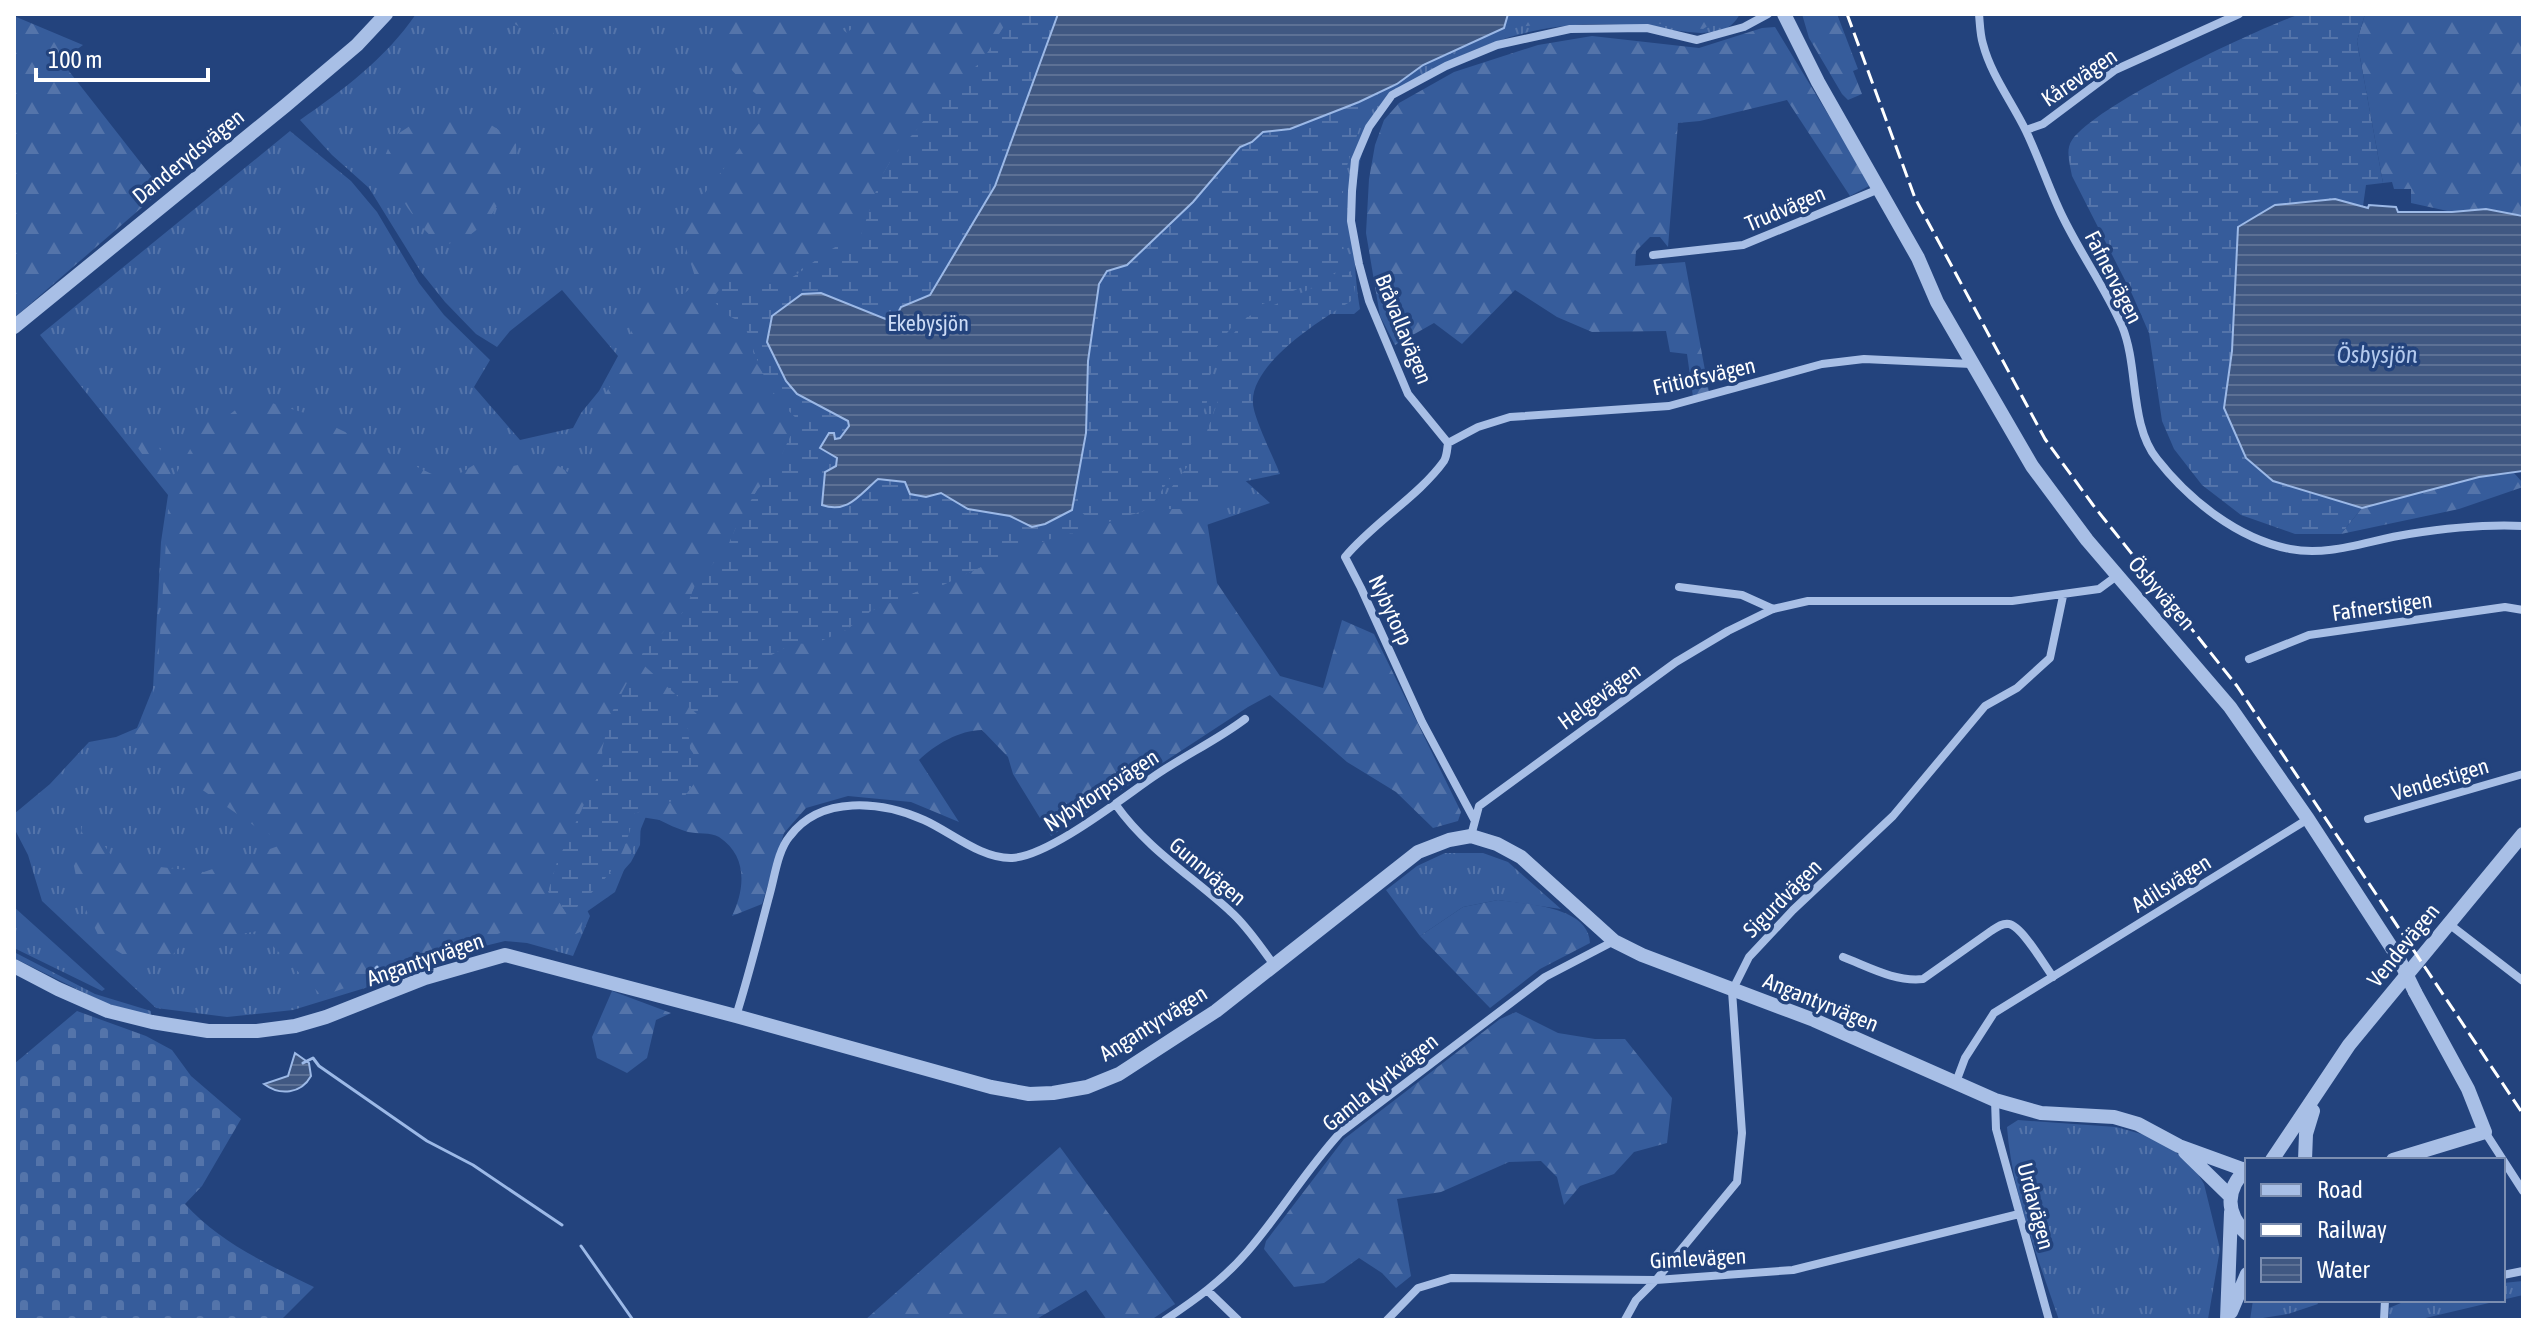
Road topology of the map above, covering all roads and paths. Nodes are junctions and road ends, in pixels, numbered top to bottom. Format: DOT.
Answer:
graph roads {
  1 [pos="386,14"];
  2 [pos="1768,14"];
  3 [pos="1784,14"];
  4 [pos="1979,14"];
  5 [pos="2239,14"];
  6 [pos="2026,130"];
  7 [pos="1879,189"];
  8 [pos="1653,255"];
  9 [pos="14,327"];
  10 [pos="1971,364"];
  11 [pos="1448,443"];
  12 [pos="2523,526"];
  13 [pos="2118,575"];
  14 [pos="1679,587"];
  15 [pos="2063,596"];
  16 [pos="1773,609"];
  17 [pos="2523,610"];
  18 [pos="2249,659"];
  19 [pos="1245,719"];
  20 [pos="2523,774"];
  21 [pos="1116,805"];
  22 [pos="1474,819"];
  23 [pos="2308,819"];
  24 [pos="2368,819"];
  25 [pos="2523,834"];
  26 [pos="1471,836"];
  27 [pos="2449,924"];
  28 [pos="1614,941"];
  29 [pos="1843,957"];
  30 [pos="14,966"];
  31 [pos="1276,966"];
  32 [pos="2053,977"];
  33 [pos="2523,981"];
  34 [pos="1732,991"];
  35 [pos="736,1016"];
  36 [pos="1956,1082"];
  37 [pos="2320,1087"];
  38 [pos="1995,1100"];
  39 [pos="2485,1132"];
  40 [pos="2179,1146"];
  41 [pos="2273,1158"];
  42 [pos="2305,1158"];
  43 [pos="2400,1158"];
  44 [pos="2502,1158"];
  45 [pos="2505,1163"];
  46 [pos="2245,1169"];
  47 [pos="2245,1171"];
  48 [pos="2523,1191"];
  49 [pos="2229,1195"];
  50 [pos="2231,1212"];
  51 [pos="2019,1214"];
  52 [pos="2245,1232"];
  53 [pos="2245,1279"];
  54 [pos="1656,1280"];
  55 [pos="1208,1291"];
  56 [pos="1165,1320"];
  57 [pos="1238,1320"];
  58 [pos="1387,1320"];
  59 [pos="1625,1320"];
  60 [pos="2049,1320"];
  61 [pos="2228,1320"];
  1 -- 9 [label="street, Danderydsvägen"];
  2 -- 11 [label="street, Bråvallavägen"];
  3 -- 7 [label="street, Ösbyvägen"];
  4 -- 6 [label="street, Fafnervägen"];
  5 -- 6 [label="street, Kårevägen"];
  6 -- 12 [label="street, Fafnervägen"];
  7 -- 8 [label="street, Trudvägen"];
  7 -- 10 [label="street, Ösbyvägen"];
  10 -- 11 [label="street, Fritiofsvägen"];
  10 -- 13 [label="street, Ösbyvägen"];
  11 -- 22 [label="street, Nybytorp"];
  13 -- 15 [label="street, Helgevägen"];
  13 -- 23 [label="street, Ösbyvägen"];
  14 -- 16 [label="street"];
  15 -- 16 [label="street, Helgevägen"];
  15 -- 34 [label="street, Sigurdvägen"];
  16 -- 22 [label="street, Helgevägen"];
  17 -- 18 [label="street, Fafnerstigen"];
  19 -- 21 [label="street, Nybytorpsvägen"];
  20 -- 24 [label="street, Vendestigen"];
  21 -- 31 [label="street, Gunnvägen"];
  21 -- 35 [label="street, Nybytorpsvägen"];
  22 -- 26 [label="street"];
  23 -- 32 [label="street, Adilsvägen"];
  23 -- 39 [label="street, Ösbyvägen, bridge"];
  25 -- 27 [label="street, Vendevägen"];
  26 -- 28 [label="street, Angantyrvägen"];
  26 -- 31 [label="street, Angantyrvägen"];
  27 -- 33 [label="street"];
  27 -- 37 [label="street, Vendevägen"];
  28 -- 34 [label="street, Angantyrvägen"];
  28 -- 55 [label="street, Gamla Kyrkvägen"];
  29 -- 32 [label="street"];
  30 -- 35 [label="street, Angantyrvägen"];
  31 -- 35 [label="street, Angantyrvägen"];
  32 -- 36 [label="street, Adilsvägen"];
  34 -- 36 [label="street, Angantyrvägen"];
  34 -- 54 [label="street"];
  36 -- 38 [label="street, Angantyrvägen"];
  37 -- 41 [label="street, Vendevägen"];
  37 -- 42 [label="street, Vendevägen"];
  38 -- 40 [label="street, Angantyrvägen"];
  38 -- 51 [label="street, Urdavägen"];
  39 -- 43 [label="street"];
  39 -- 44 [label="street, Ösbyvägen"];
  40 -- 46 [label="street, Angantyrvägen"];
  40 -- 49 [label="street, Angantyrvägen"];
  45 -- 48 [label="street, Ösbyvägen"];
  47 -- 49 [label="street"];
  49 -- 50 [label="street"];
  50 -- 52 [label="street"];
  50 -- 61 [label="street"];
  51 -- 54 [label="street, Gimlevägen"];
  51 -- 60 [label="street, Urdavägen"];
  53 -- 61 [label="street"];
  54 -- 58 [label="street, Gimlevägen"];
  54 -- 59 [label="street"];
  55 -- 56 [label="street, Gamla Kyrkvägen"];
  55 -- 57 [label="street"];
}
